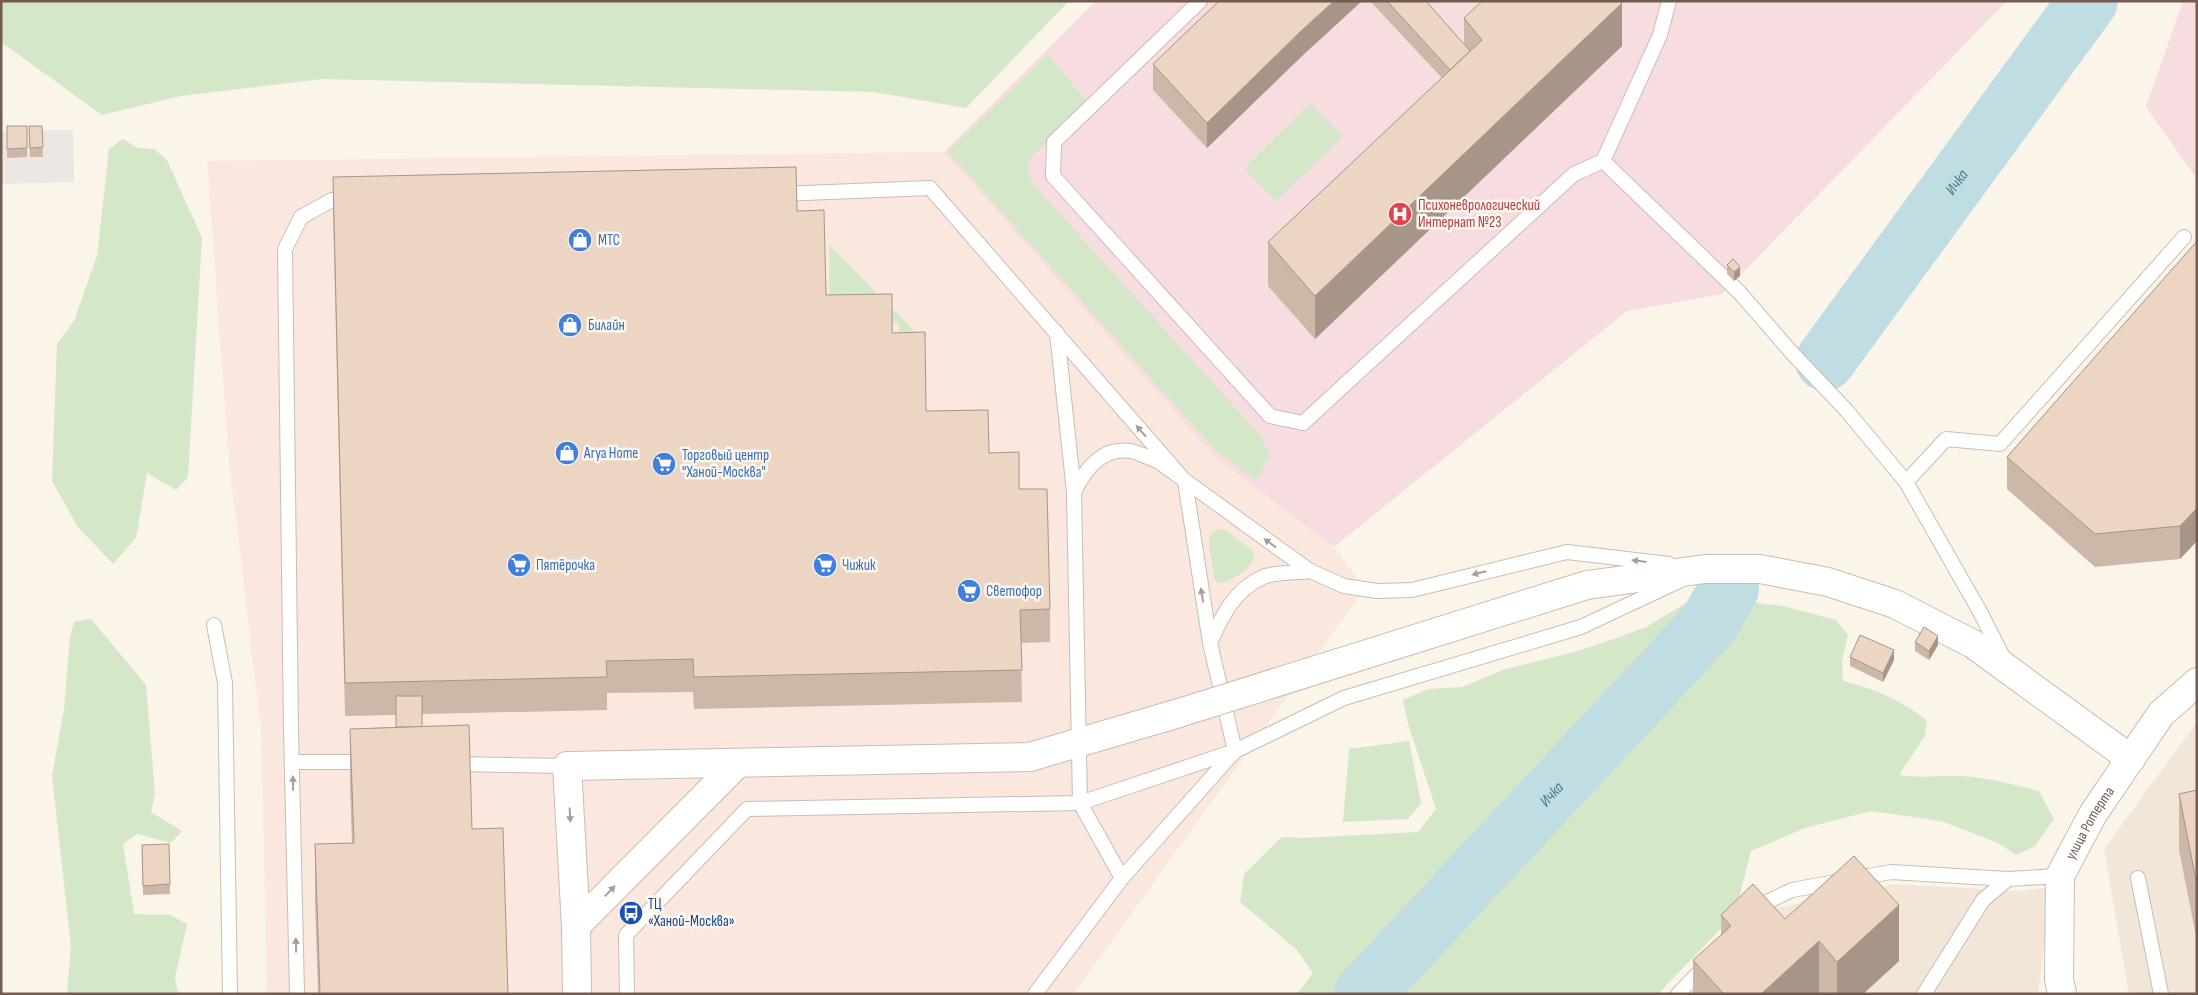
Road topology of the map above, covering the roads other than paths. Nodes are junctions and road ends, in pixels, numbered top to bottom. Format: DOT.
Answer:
graph roads {
  1 [pos="1200,1"];
  2 [pos="1669,1"];
  3 [pos="1603,161"];
  4 [pos="767,194"];
  5 [pos="362,200"];
  6 [pos="2184,237"];
  7 [pos="1057,333"];
  8 [pos="1185,481"];
  9 [pos="1906,482"];
  10 [pos="1074,492"];
  11 [pos="1705,568"];
  12 [pos="1310,571"];
  13 [pos="214,625"];
  14 [pos="1210,643"];
  15 [pos="2012,673"];
  16 [pos="2197,682"];
  17 [pos="1235,751"];
  18 [pos="2131,759"];
  19 [pos="292,762"];
  20 [pos="385,762"];
  21 [pos="442,764"];
  22 [pos="737,764"];
  23 [pos="567,766"];
  24 [pos="1080,803"];
  25 [pos="2060,876"];
  26 [pos="1122,878"];
  27 [pos="2138,878"];
  28 [pos="2008,879"];
  29 [pos="1745,924"];
  30 [pos="576,926"];
  31 [pos="1718,952"];
  32 [pos="230,994"];
  33 [pos="297,994"];
  34 [pos="577,994"];
  35 [pos="627,994"];
  36 [pos="1035,994"];
  37 [pos="1678,994"];
  38 [pos="1924,994"];
  39 [pos="2062,994"];
  40 [pos="2162,994"];
  1 -- 3 [label="lane"];
  2 -- 3 [label="lane"];
  3 -- 9 [label="lane"];
  4 -- 7 [label="lane"];
  5 -- 19 [label="lane"];
  6 -- 9 [label="lane"];
  8 -- 7 [label="lane, one-way"];
  7 -- 10 [label="lane"];
  8 -- 10 [label="lane"];
  12 -- 8 [label="lane, one-way"];
  14 -- 8 [label="lane, one-way"];
  9 -- 15 [label="lane"];
  10 -- 24 [label="lane"];
  11 -- 12 [label="lane, one-way"];
  11 -- 15 [label="street"];
  11 -- 17 [label="lane"];
  11 -- 22 [label="street, bridge"];
  12 -- 14 [label="lane"];
  13 -- 32 [label="lane"];
  14 -- 17 [label="lane"];
  15 -- 18 [label="street"];
  16 -- 18 [label="street, улица Ротерта"];
  17 -- 24 [label="lane"];
  17 -- 26 [label="lane"];
  18 -- 25 [label="street, улица Ротерта"];
  19 -- 20 [label="lane"];
  33 -- 19 [label="lane, one-way"];
  21 -- 23 [label="lane"];
  22 -- 23 [label="street"];
  30 -- 22 [label="street, one-way"];
  23 -- 30 [label="street, one-way"];
  24 -- 26 [label="lane"];
  24 -- 35 [label="lane"];
  25 -- 28 [label="lane"];
  25 -- 39 [label="street, улица Ротерта"];
  26 -- 36 [label="lane"];
  27 -- 40 [label="lane"];
  28 -- 29 [label="lane"];
  28 -- 38 [label="lane"];
  30 -- 34 [label="street"];
  31 -- 37 [label="lane"];
}
